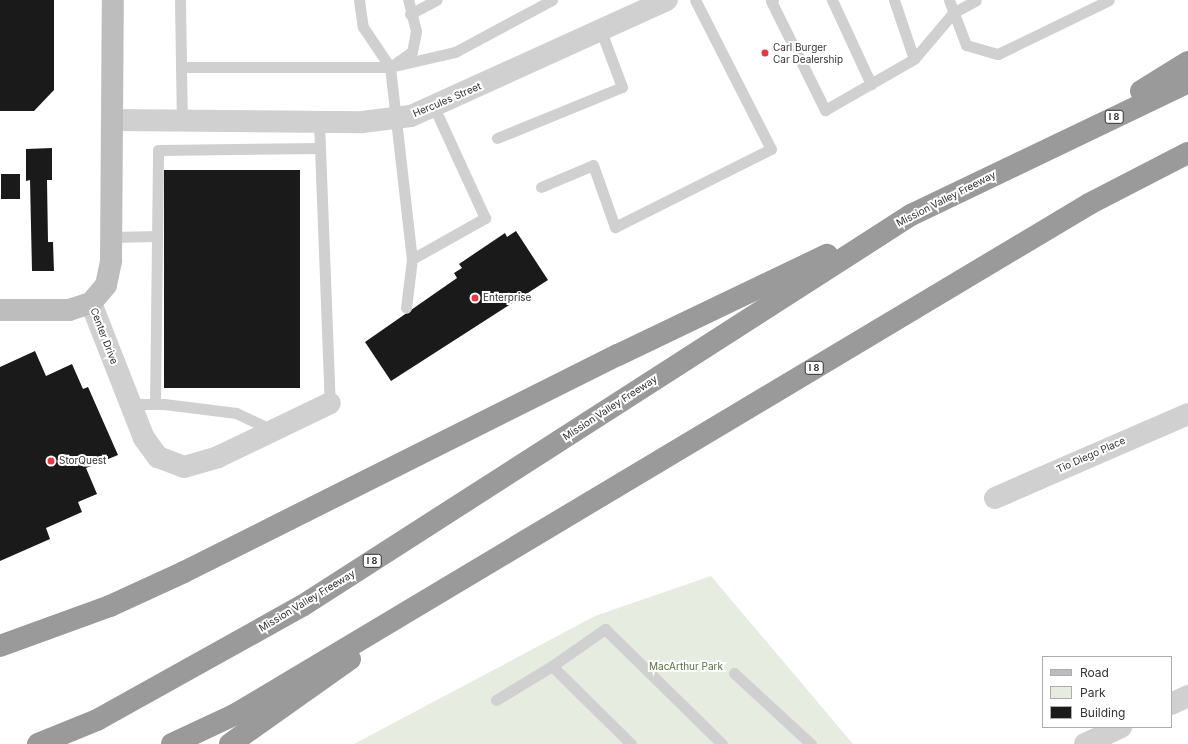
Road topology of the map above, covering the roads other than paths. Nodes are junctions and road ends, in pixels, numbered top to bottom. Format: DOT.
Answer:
graph roads {
  1 [pos="113,0"];
  2 [pos="180,0"];
  3 [pos="359,0"];
  4 [pos="408,0"];
  5 [pos="436,0"];
  6 [pos="552,0"];
  7 [pos="667,0"];
  8 [pos="695,0"];
  9 [pos="773,0"];
  10 [pos="832,0"];
  11 [pos="894,0"];
  12 [pos="949,0"];
  13 [pos="976,0"];
  14 [pos="1109,0"];
  15 [pos="954,13"];
  16 [pos="410,14"];
  17 [pos="601,31"];
  18 [pos="914,59"];
  19 [pos="1188,62"];
  20 [pos="390,67"];
  21 [pos="181,68"];
  22 [pos="1188,82"];
  23 [pos="871,84"];
  24 [pos="434,107"];
  25 [pos="394,117"];
  26 [pos="112,120"];
  27 [pos="182,121"];
  28 [pos="319,122"];
  29 [pos="497,138"];
  30 [pos="320,148"];
  31 [pos="1041,152"];
  32 [pos="1188,153"];
  33 [pos="541,187"];
  34 [pos="911,214"];
  35 [pos="157,236"];
  36 [pos="112,237"];
  37 [pos="412,258"];
  38 [pos="91,303"];
  39 [pos="406,308"];
  40 [pos="0,310"];
  41 [pos="330,403"];
  42 [pos="130,404"];
  43 [pos="155,404"];
  44 [pos="1188,414"];
  45 [pos="273,431"];
  46 [pos="995,498"];
  47 [pos="443,588"];
  48 [pos="36,632"];
  49 [pos="0,640"];
  50 [pos="0,646"];
  51 [pos="552,666"];
  52 [pos="734,673"];
  53 [pos="1188,696"];
  54 [pos="496,700"];
  55 [pos="1172,704"];
  56 [pos="1119,728"];
  57 [pos="38,744"];
  58 [pos="172,744"];
  59 [pos="230,744"];
  60 [pos="631,744"];
  61 [pos="722,744"];
  62 [pos="811,744"];
  63 [pos="1085,744"];
  1 -- 26 [label="main road, Center Drive"];
  2 -- 21 [label="lane"];
  3 -- 20 [label="lane"];
  4 -- 16 [label="lane"];
  5 -- 16 [label="lane"];
  6 -- 20 [label="lane"];
  7 -- 17 [label="street, Hercules Street"];
  8 -- 33 [label="lane"];
  9 -- 23 [label="lane"];
  10 -- 23 [label="lane"];
  11 -- 18 [label="lane"];
  12 -- 15 [label="lane"];
  13 -- 15 [label="lane"];
  14 -- 15 [label="lane"];
  15 -- 18 [label="lane"];
  16 -- 20 [label="lane"];
  17 -- 24 [label="street, Hercules Street"];
  17 -- 29 [label="lane"];
  18 -- 23 [label="lane"];
  19 -- 31 [label="highway"];
  20 -- 21 [label="lane"];
  20 -- 25 [label="lane"];
  21 -- 27 [label="lane"];
  22 -- 31 [label="highway, Mission Valley Freeway / I 8"];
  24 -- 25 [label="street, Hercules Street"];
  24 -- 37 [label="lane"];
  25 -- 28 [label="street, Hercules Street"];
  25 -- 37 [label="lane"];
  26 -- 27 [label="street, Hercules Street"];
  26 -- 36 [label="main road, Center Drive"];
  27 -- 28 [label="street, Hercules Street"];
  28 -- 30 [label="lane"];
  30 -- 35 [label="lane"];
  30 -- 41 [label="lane"];
  31 -- 34 [label="highway, Mission Valley Freeway / I 8"];
  32 -- 47 [label="highway, I 8"];
  34 -- 48 [label="highway"];
  34 -- 57 [label="highway, Mission Valley Freeway / I 8"];
  35 -- 36 [label="lane"];
  35 -- 43 [label="lane"];
  36 -- 38 [label="main road, Center Drive"];
  37 -- 39 [label="lane"];
  38 -- 40 [label="main road"];
  38 -- 42 [label="street, Center Drive"];
  41 -- 45 [label="street, Center Drive"];
  42 -- 43 [label="lane"];
  42 -- 45 [label="street, Center Drive"];
  43 -- 45 [label="lane"];
  44 -- 46 [label="street, Tio Diego Place"];
  47 -- 58 [label="highway, I 8"];
  47 -- 59 [label="highway"];
  48 -- 49 [label="highway"];
  48 -- 50 [label="highway"];
  51 -- 54 [label="lane"];
  51 -- 60 [label="lane"];
  51 -- 61 [label="lane"];
  52 -- 62 [label="lane"];
  53 -- 55 [label="street"];
  56 -- 63 [label="street"];
}
